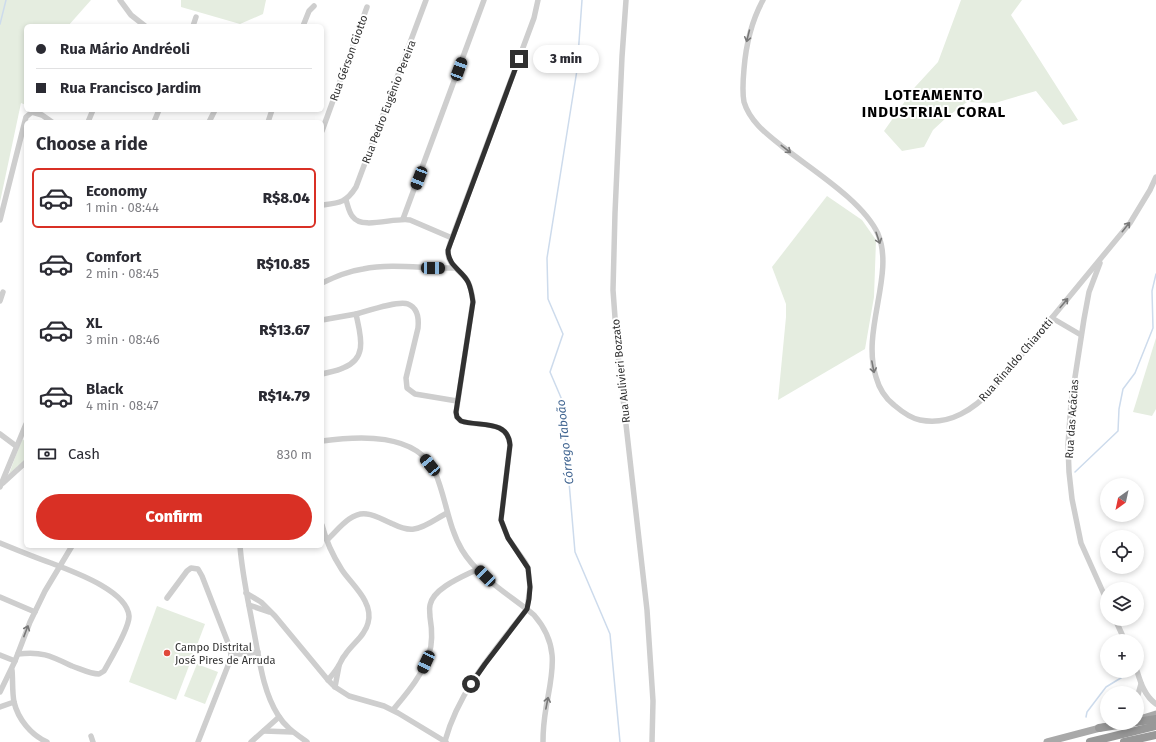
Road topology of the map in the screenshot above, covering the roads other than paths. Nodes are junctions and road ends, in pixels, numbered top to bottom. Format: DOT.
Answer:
graph roads {
  1 [pos="120,0"];
  2 [pos="426,0"];
  3 [pos="484,0"];
  4 [pos="538,0"];
  5 [pos="626,0"];
  6 [pos="763,0"];
  7 [pos="314,6"];
  8 [pos="367,7"];
  9 [pos="196,17"];
  10 [pos="142,24"];
  11 [pos="194,24"];
  12 [pos="304,24"];
  13 [pos="32,112"];
  14 [pos="32,112"];
  15 [pos="25,120"];
  16 [pos="50,120"];
  17 [pos="24,123"];
  18 [pos="324,125"];
  19 [pos="1156,178"];
  20 [pos="346,200"];
  21 [pos="324,206"];
  22 [pos="403,219"];
  23 [pos="0,220"];
  24 [pos="452,238"];
  25 [pos="1102,257"];
  26 [pos="455,268"];
  27 [pos="324,282"];
  28 [pos="3,292"];
  29 [pos="0,301"];
  30 [pos="356,314"];
  31 [pos="1052,318"];
  32 [pos="324,320"];
  33 [pos="1081,335"];
  34 [pos="324,373"];
  35 [pos="457,402"];
  36 [pos="24,429"];
  37 [pos="0,434"];
  38 [pos="22,434"];
  39 [pos="24,436"];
  40 [pos="324,440"];
  41 [pos="16,446"];
  42 [pos="24,464"];
  43 [pos="0,486"];
  44 [pos="447,512"];
  45 [pos="324,531"];
  46 [pos="327,540"];
  47 [pos="0,543"];
  48 [pos="71,548"];
  49 [pos="240,548"];
  50 [pos="59,567"];
  51 [pos="478,569"];
  52 [pos="1100,585"];
  53 [pos="246,592"];
  54 [pos="0,597"];
  55 [pos="168,598"];
  56 [pos="249,605"];
  57 [pos="527,609"];
  58 [pos="35,612"];
  59 [pos="271,613"];
  60 [pos="258,652"];
  61 [pos="18,654"];
  62 [pos="0,655"];
  63 [pos="231,655"];
  64 [pos="15,661"];
  65 [pos="339,666"];
  66 [pos="12,669"];
  67 [pos="1139,678"];
  68 [pos="328,680"];
  69 [pos="1141,683"];
  70 [pos="1140,686"];
  71 [pos="336,687"];
  72 [pos="0,692"];
  73 [pos="14,702"];
  74 [pos="1156,704"];
  75 [pos="0,708"];
  76 [pos="393,710"];
  77 [pos="1156,714"];
  78 [pos="279,717"];
  79 [pos="1144,717"];
  80 [pos="1156,720"];
  81 [pos="1144,722"];
  82 [pos="1156,726"];
  83 [pos="1100,728"];
  84 [pos="264,731"];
  85 [pos="292,732"];
  86 [pos="1156,735"];
  87 [pos="446,741"];
  88 [pos="47,742"];
  89 [pos="198,742"];
  90 [pos="251,742"];
  91 [pos="306,742"];
  92 [pos="543,742"];
  93 [pos="652,742"];
  94 [pos="1047,742"];
  95 [pos="1090,742"];
  96 [pos="1124,742"];
  1 -- 10 [label="street"];
  2 -- 20 [label="street, Rua Pedro Eugênio Pereira"];
  3 -- 22 [label="street"];
  4 -- 24 [label="street"];
  5 -- 93 [label="street, Rua Aulivieri Bozzato"];
  6 -- 31 [label="street, Rua Rinaldo Chiarotti, one-way"];
  7 -- 12 [label="street"];
  8 -- 18 [label="street, Rua Gérson Giotto"];
  9 -- 11 [label="street"];
  13 -- 16 [label="street"];
  14 -- 15 [label="street"];
  17 -- 23 [label="street"];
  25 -- 19 [label="street, Rua Rinaldo Chiarotti, one-way"];
  20 -- 21 [label="street"];
  20 -- 22 [label="street"];
  22 -- 24 [label="street"];
  24 -- 26 [label="street"];
  31 -- 25 [label="street, Rua Rinaldo Chiarotti, one-way"];
  25 -- 33 [label="street, Rua das Acácias"];
  26 -- 27 [label="street"];
  26 -- 35 [label="street"];
  28 -- 29 [label="street"];
  30 -- 32 [label="street"];
  30 -- 34 [label="street"];
  30 -- 35 [label="street"];
  31 -- 33 [label="street"];
  33 -- 52 [label="street, Rua das Acácias"];
  35 -- 57 [label="street"];
  36 -- 38 [label="street"];
  37 -- 41 [label="street"];
  38 -- 39 [label="street"];
  38 -- 41 [label="street"];
  40 -- 44 [label="street"];
  41 -- 43 [label="street"];
  42 -- 43 [label="street"];
  44 -- 46 [label="street"];
  44 -- 51 [label="street"];
  45 -- 46 [label="street"];
  46 -- 65 [label="street"];
  47 -- 50 [label="street"];
  48 -- 50 [label="street"];
  49 -- 53 [label="street"];
  50 -- 58 [label="street"];
  50 -- 61 [label="street"];
  51 -- 57 [label="street"];
  51 -- 76 [label="street"];
  53 -- 56 [label="street"];
  53 -- 59 [label="street"];
  54 -- 58 [label="street"];
  55 -- 63 [label="street"];
  56 -- 59 [label="street"];
  56 -- 60 [label="street"];
  57 -- 87 [label="street"];
  92 -- 57 [label="street, one-way"];
  61 -- 58 [label="street, one-way"];
  59 -- 68 [label="street"];
  60 -- 63 [label="street"];
  60 -- 78 [label="street"];
  61 -- 64 [label="street"];
  62 -- 64 [label="street"];
  63 -- 89 [label="street"];
  64 -- 66 [label="street"];
  65 -- 68 [label="street"];
  65 -- 71 [label="street"];
  66 -- 72 [label="street"];
  66 -- 73 [label="street"];
  67 -- 69 [label="street"];
  68 -- 71 [label="street"];
  69 -- 70 [label="street"];
  69 -- 74 [label="street"];
  71 -- 76 [label="street"];
  73 -- 75 [label="street"];
  73 -- 88 [label="street"];
  76 -- 87 [label="street"];
  77 -- 79 [label="main road"];
  78 -- 84 [label="street"];
  78 -- 85 [label="street"];
  80 -- 81 [label="highway"];
  82 -- 95 [label="highway"];
  83 -- 94 [label="main road"];
  84 -- 85 [label="street"];
  84 -- 90 [label="street"];
  85 -- 91 [label="street"];
  86 -- 96 [label="highway"];
}
